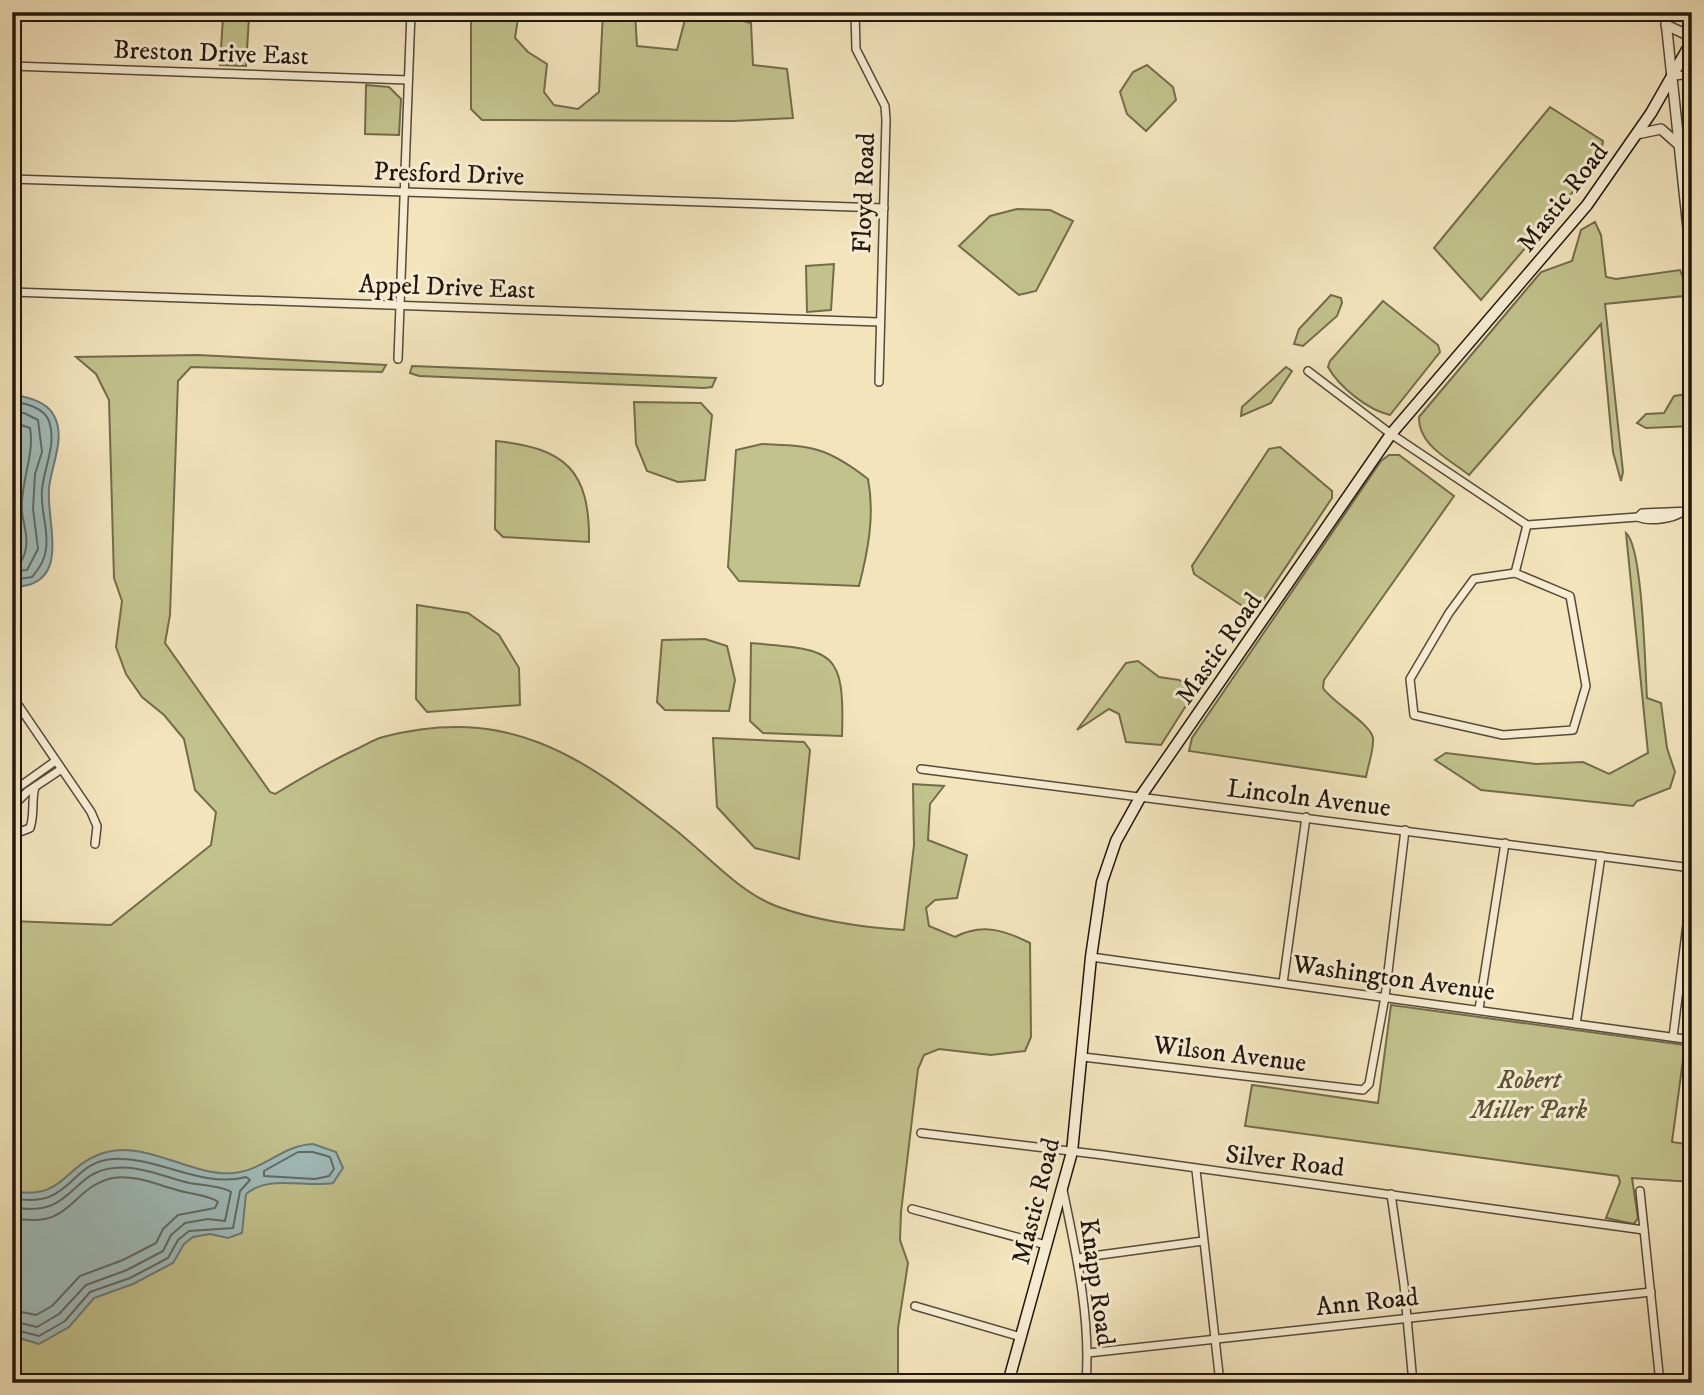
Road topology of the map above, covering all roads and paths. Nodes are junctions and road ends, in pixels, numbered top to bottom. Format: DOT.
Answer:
graph roads {
  1 [pos="411,12"];
  2 [pos="855,12"];
  3 [pos="1665,12"];
  4 [pos="1666,25"];
  5 [pos="1692,39"];
  6 [pos="12,66"];
  7 [pos="1692,74"];
  8 [pos="1674,76"];
  9 [pos="408,80"];
  10 [pos="1637,134"];
  11 [pos="1679,145"];
  12 [pos="12,179"];
  13 [pos="405,192"];
  14 [pos="884,208"];
  15 [pos="1692,266"];
  16 [pos="12,292"];
  17 [pos="402,305"];
  18 [pos="880,322"];
  19 [pos="398,359"];
  20 [pos="1308,371"];
  21 [pos="879,382"];
  22 [pos="1391,434"];
  23 [pos="1692,511"];
  24 [pos="1527,525"];
  25 [pos="1515,573"];
  26 [pos="12,696"];
  27 [pos="54,762"];
  28 [pos="921,769"];
  29 [pos="60,770"];
  30 [pos="35,787"];
  31 [pos="13,791"];
  32 [pos="1142,796"];
  33 [pos="21,798"];
  34 [pos="32,802"];
  35 [pos="12,807"];
  36 [pos="1306,817"];
  37 [pos="1405,830"];
  38 [pos="12,835"];
  39 [pos="1505,843"];
  40 [pos="95,844"];
  41 [pos="1601,856"];
  42 [pos="1692,868"];
  43 [pos="1692,884"];
  44 [pos="1091,957"];
  45 [pos="1283,983"];
  46 [pos="1385,997"];
  47 [pos="1479,1009"];
  48 [pos="1576,1024"];
  49 [pos="1673,1037"];
  50 [pos="1692,1040"];
  51 [pos="1083,1057"];
  52 [pos="921,1133"];
  53 [pos="1072,1152"];
  54 [pos="1196,1170"];
  55 [pos="1063,1187"];
  56 [pos="1640,1191"];
  57 [pos="1391,1194"];
  58 [pos="912,1209"];
  59 [pos="1644,1230"];
  60 [pos="1203,1241"];
  61 [pos="1046,1245"];
  62 [pos="1078,1258"];
  63 [pos="1651,1292"];
  64 [pos="915,1306"];
  65 [pos="1408,1318"];
  66 [pos="1021,1337"];
  67 [pos="1215,1339"];
  68 [pos="1088,1353"];
  69 [pos="1008,1383"];
  70 [pos="1086,1383"];
  71 [pos="1220,1383"];
  72 [pos="1413,1383"];
  73 [pos="1660,1383"];
  1 -- 9 [label="street"];
  2 -- 14 [label="street, Floyd Road"];
  3 -- 4 [label="street"];
  4 -- 5 [label="street"];
  4 -- 8 [label="street"];
  5 -- 8 [label="main road, Mastic Road"];
  6 -- 9 [label="street, Breston Drive East"];
  7 -- 8 [label="street"];
  8 -- 10 [label="main road, Mastic Road"];
  8 -- 11 [label="street"];
  9 -- 13 [label="street"];
  10 -- 11 [label="street"];
  10 -- 22 [label="main road, Mastic Road"];
  11 -- 15 [label="street"];
  12 -- 13 [label="street, Presford Drive"];
  13 -- 14 [label="street, Presford Drive"];
  13 -- 17 [label="street"];
  14 -- 18 [label="street, Floyd Road"];
  16 -- 17 [label="street, Appel Drive East"];
  17 -- 18 [label="street, Appel Drive East"];
  17 -- 19 [label="street"];
  18 -- 21 [label="street, Floyd Road"];
  20 -- 22 [label="street"];
  22 -- 24 [label="street"];
  22 -- 32 [label="main road, Mastic Road"];
  23 -- 24 [label="street"];
  24 -- 25 [label="street"];
  25 -- 25 [label="street"];
  26 -- 27 [label="street"];
  27 -- 29 [label="street"];
  27 -- 31 [label="street"];
  28 -- 32 [label="street, Lincoln Avenue"];
  29 -- 30 [label="street"];
  29 -- 40 [label="street"];
  30 -- 33 [label="street"];
  30 -- 34 [label="street"];
  31 -- 33 [label="street"];
  32 -- 36 [label="street, Lincoln Avenue"];
  32 -- 44 [label="main road, Mastic Road"];
  33 -- 34 [label="street"];
  33 -- 35 [label="street"];
  34 -- 38 [label="street"];
  36 -- 37 [label="street, Lincoln Avenue"];
  36 -- 45 [label="street"];
  37 -- 39 [label="street, Lincoln Avenue"];
  37 -- 46 [label="street"];
  39 -- 41 [label="street, Lincoln Avenue"];
  39 -- 47 [label="street"];
  41 -- 42 [label="street, Lincoln Avenue"];
  41 -- 48 [label="street"];
  43 -- 49 [label="street"];
  44 -- 45 [label="street, Washington Avenue"];
  44 -- 51 [label="main road, Mastic Road"];
  45 -- 46 [label="street, Washington Avenue"];
  46 -- 47 [label="street, Washington Avenue"];
  46 -- 51 [label="street, Wilson Avenue"];
  47 -- 48 [label="street, Washington Avenue"];
  48 -- 49 [label="street, Washington Avenue"];
  49 -- 50 [label="street, Washington Avenue"];
  51 -- 53 [label="main road, Mastic Road"];
  52 -- 53 [label="street, Silver Road"];
  53 -- 54 [label="street, Silver Road"];
  53 -- 55 [label="main road, Mastic Road"];
  54 -- 57 [label="street, Silver Road"];
  54 -- 60 [label="street"];
  55 -- 61 [label="main road, Mastic Road"];
  55 -- 62 [label="street, Knapp Road"];
  56 -- 59 [label="street"];
  57 -- 59 [label="street, Silver Road"];
  57 -- 65 [label="street"];
  58 -- 61 [label="street"];
  59 -- 63 [label="street"];
  60 -- 62 [label="street"];
  60 -- 67 [label="street"];
  61 -- 66 [label="main road, Mastic Road"];
  62 -- 68 [label="street, Knapp Road"];
  63 -- 65 [label="street, Ann Road"];
  63 -- 73 [label="street"];
  64 -- 66 [label="street"];
  65 -- 67 [label="street, Ann Road"];
  65 -- 72 [label="street"];
  66 -- 69 [label="main road, Mastic Road"];
  67 -- 68 [label="street, Ann Road"];
  67 -- 71 [label="street"];
  68 -- 70 [label="street, Knapp Road"];
}
